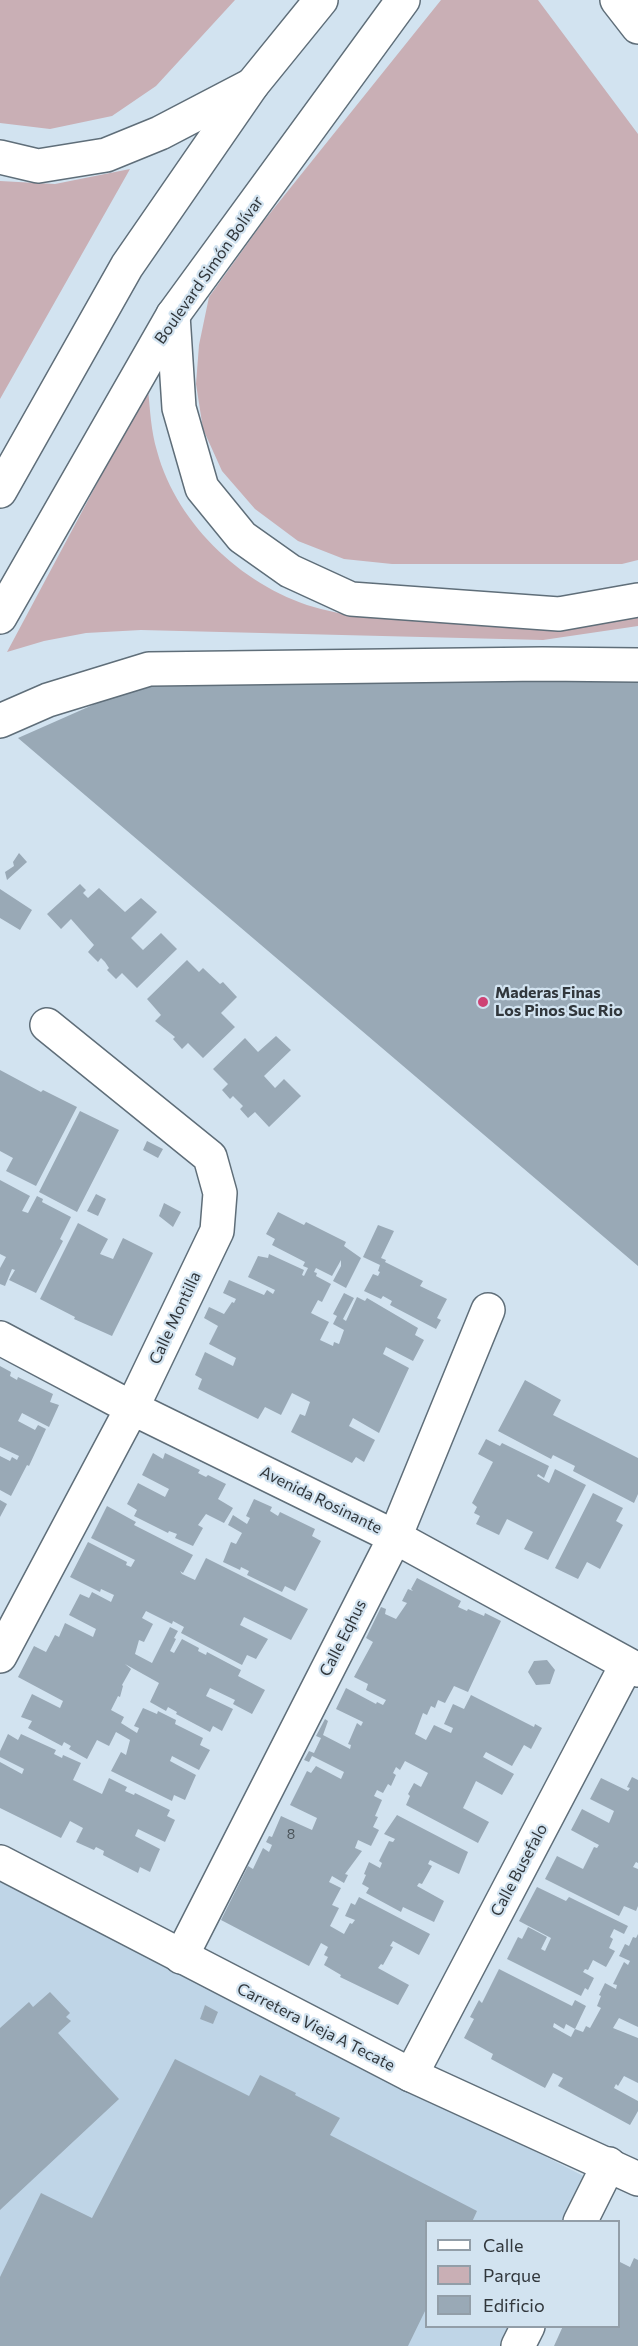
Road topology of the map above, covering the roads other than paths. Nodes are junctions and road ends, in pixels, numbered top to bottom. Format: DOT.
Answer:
graph roads {
  1 [pos="321,0"];
  2 [pos="403,0"];
  3 [pos="617,0"];
  4 [pos="638,27"];
  5 [pos="252,85"];
  6 [pos="0,157"];
  7 [pos="173,315"];
  8 [pos="0,491"];
  9 [pos="638,600"];
  10 [pos="0,617"];
  11 [pos="638,665"];
  12 [pos="0,721"];
  13 [pos="47,1025"];
  14 [pos="488,1310"];
  15 [pos="0,1338"];
  16 [pos="132,1408"];
  17 [pos="395,1537"];
  18 [pos="0,1656"];
  19 [pos="633,1667"];
  20 [pos="0,1862"];
  21 [pos="181,1957"];
  22 [pos="411,2075"];
  23 [pos="609,2164"];
  24 [pos="638,2179"];
  25 [pos="581,2220"];
  26 [pos="527,2328"];
  27 [pos="518,2346"];
  1 -- 5 [label="main road"];
  2 -- 7 [label="main road, Boulevard Simón Bolívar"];
  3 -- 4 [label="main road"];
  5 -- 6 [label="main road"];
  5 -- 8 [label="main road"];
  7 -- 9 [label="main road"];
  7 -- 10 [label="main road, Boulevard Simón Bolívar"];
  11 -- 12 [label="main road"];
  13 -- 16 [label="main road, Calle Montilla"];
  14 -- 17 [label="main road, Calle Eqhus"];
  15 -- 16 [label="main road, Avenida Rosinante"];
  16 -- 17 [label="main road, Avenida Rosinante"];
  16 -- 18 [label="main road, Calle Montilla"];
  17 -- 19 [label="main road, Avenida Rosinante"];
  17 -- 21 [label="main road, Calle Eqhus"];
  19 -- 22 [label="main road, Calle Busefalo"];
  20 -- 21 [label="main road, Carretera Vieja A Tecate"];
  21 -- 22 [label="main road, Carretera Vieja A Tecate"];
  22 -- 23 [label="main road, Carretera Vieja A Tecate"];
  23 -- 24 [label="main road, Carretera Vieja A Tecate"];
  23 -- 25 [label="main road"];
  26 -- 27 [label="main road"];
}
